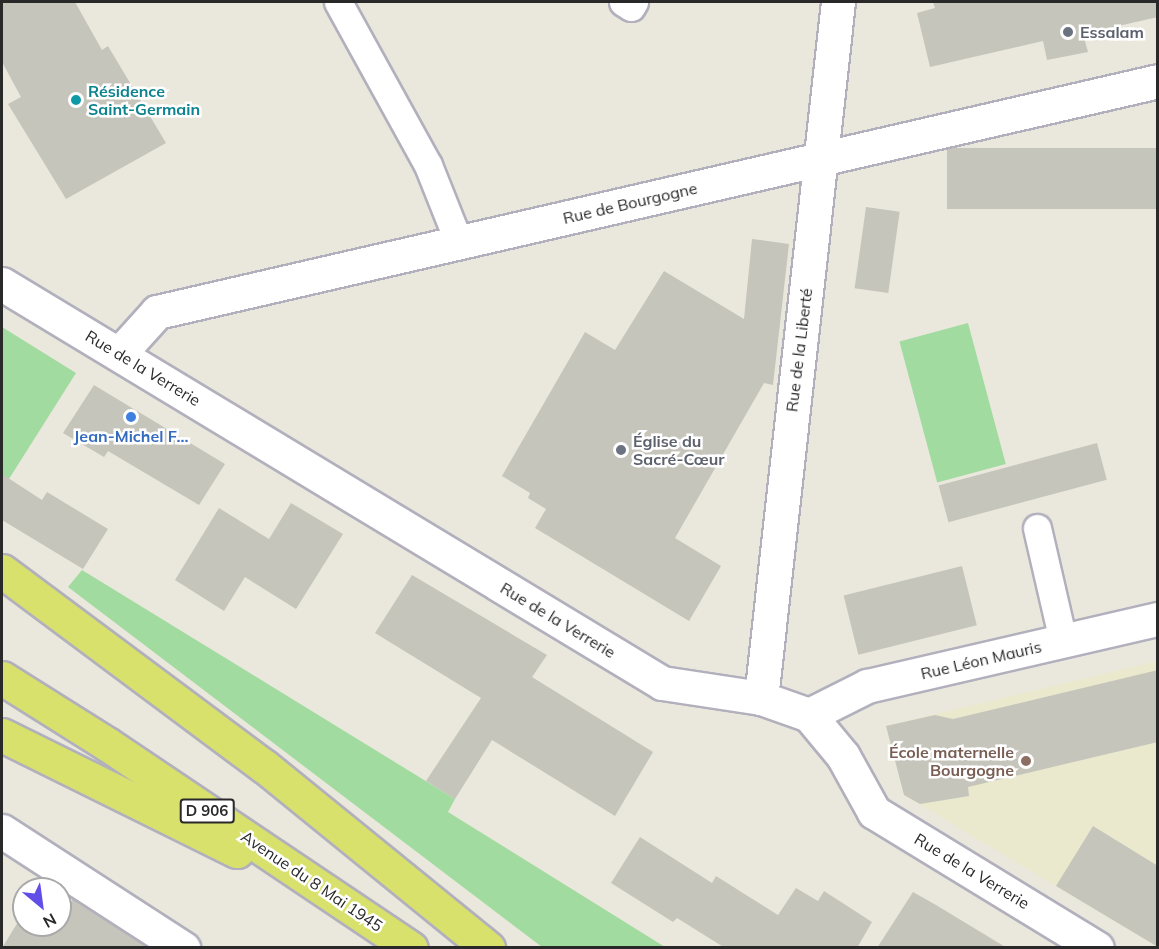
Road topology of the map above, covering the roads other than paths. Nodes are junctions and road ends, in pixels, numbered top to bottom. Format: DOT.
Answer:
graph roads {
  1 [pos="338,2"];
  2 [pos="623,2"];
  3 [pos="634,2"];
  4 [pos="838,2"];
  5 [pos="1158,81"];
  6 [pos="820,160"];
  7 [pos="459,243"];
  8 [pos="2,284"];
  9 [pos="119,354"];
  10 [pos="1037,528"];
  11 [pos="2,571"];
  12 [pos="1158,619"];
  13 [pos="1063,641"];
  14 [pos="2,678"];
  15 [pos="760,698"];
  16 [pos="809,715"];
  17 [pos="2,735"];
  18 [pos="2,831"];
  19 [pos="334,899"];
  20 [pos="183,948"];
  21 [pos="411,948"];
  22 [pos="488,948"];
  23 [pos="1097,948"];
  1 -- 7 [label="lane"];
  2 -- 3 [label="lane"];
  4 -- 6 [label="street, Rue de la Liberté"];
  5 -- 6 [label="street, Rue de Bourgogne"];
  6 -- 7 [label="street, Rue de Bourgogne"];
  6 -- 15 [label="street, Rue de la Liberté"];
  7 -- 9 [label="street, Rue de Bourgogne"];
  8 -- 9 [label="street, Rue de la Verrerie"];
  9 -- 15 [label="street, Rue de la Verrerie"];
  10 -- 13 [label="lane"];
  11 -- 22 [label="main road"];
  12 -- 13 [label="street, Rue Léon Mauris"];
  13 -- 16 [label="street, Rue Léon Mauris"];
  14 -- 19 [label="main road, Avenue du 8 Mai 1945 / D 906"];
  15 -- 16 [label="street, Rue de la Verrerie"];
  16 -- 23 [label="street, Rue de la Verrerie"];
  17 -- 19 [label="main road"];
  18 -- 20 [label="street"];
  19 -- 21 [label="main road, Avenue du 8 Mai 1945 / D 906"];
}
